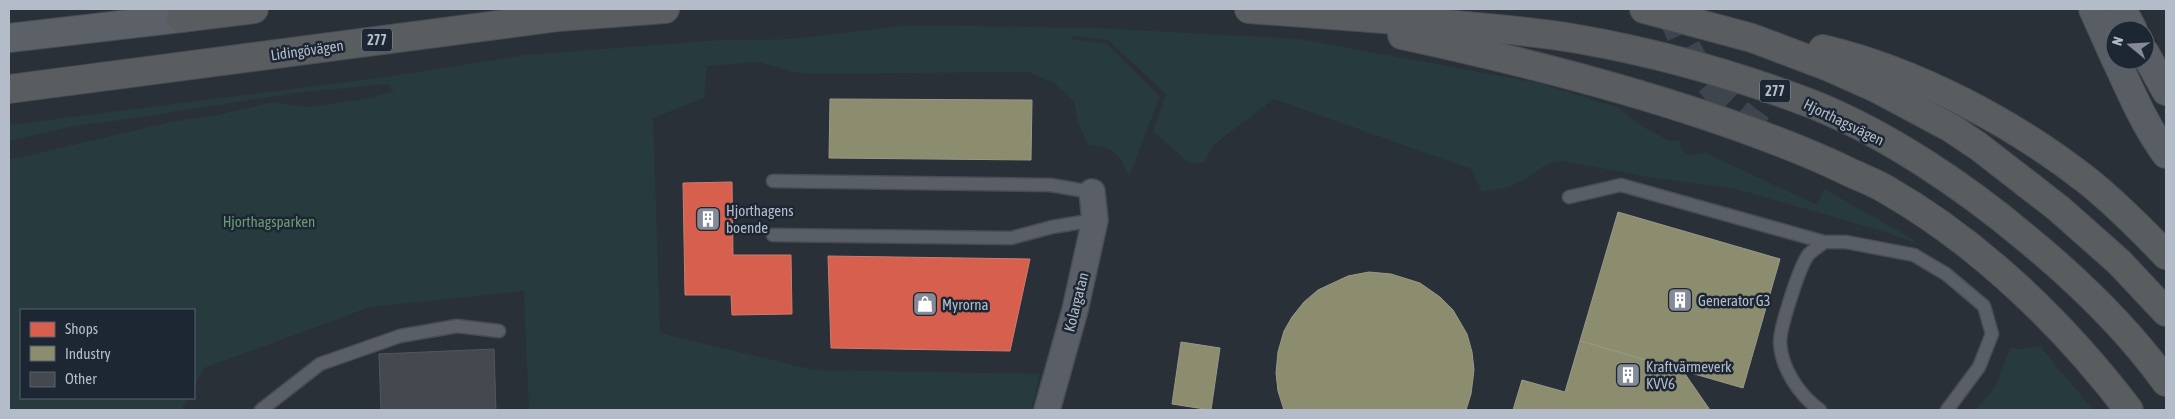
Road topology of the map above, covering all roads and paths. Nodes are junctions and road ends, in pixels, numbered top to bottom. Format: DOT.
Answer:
graph roads {
  1 [pos="254,9"];
  2 [pos="665,9"];
  3 [pos="1249,9"];
  4 [pos="1644,9"];
  5 [pos="2093,9"];
  6 [pos="1291,12"];
  7 [pos="181,18"];
  8 [pos="2105,35"];
  9 [pos="9,38"];
  10 [pos="1752,38"];
  11 [pos="2121,70"];
  12 [pos="2154,70"];
  13 [pos="91,79"];
  14 [pos="9,89"];
  15 [pos="2166,91"];
  16 [pos="9,103"];
  17 [pos="2166,154"];
  18 [pos="773,181"];
  19 [pos="1092,192"];
  20 [pos="1568,197"];
  21 [pos="1096,220"];
  22 [pos="773,235"];
  23 [pos="1824,242"];
  24 [pos="2166,255"];
  25 [pos="2166,312"];
  26 [pos="500,331"];
  27 [pos="2166,382"];
  28 [pos="261,410"];
  29 [pos="1047,410"];
  30 [pos="1820,410"];
  31 [pos="1947,410"];
  32 [pos="2129,410"];
  1 -- 7 [label="highway"];
  2 -- 13 [label="highway, Lidingövägen / 277"];
  3 -- 6 [label="highway, 277"];
  4 -- 10 [label="highway"];
  5 -- 8 [label="main road"];
  6 -- 27 [label="highway, Hjorthagsvägen / 277"];
  6 -- 32 [label="highway"];
  7 -- 9 [label="main road"];
  10 -- 24 [label="highway"];
  10 -- 25 [label="highway"];
  11 -- 17 [label="main road"];
  12 -- 15 [label="main road"];
  13 -- 14 [label="highway, Lidingövägen / 277"];
  13 -- 16 [label="highway"];
  18 -- 19 [label="lane"];
  19 -- 21 [label="street, Kolargatan"];
  20 -- 23 [label="lane"];
  21 -- 22 [label="lane"];
  21 -- 29 [label="street, Kolargatan"];
  23 -- 30 [label="lane"];
  23 -- 31 [label="lane"];
  26 -- 28 [label="lane"];
}
